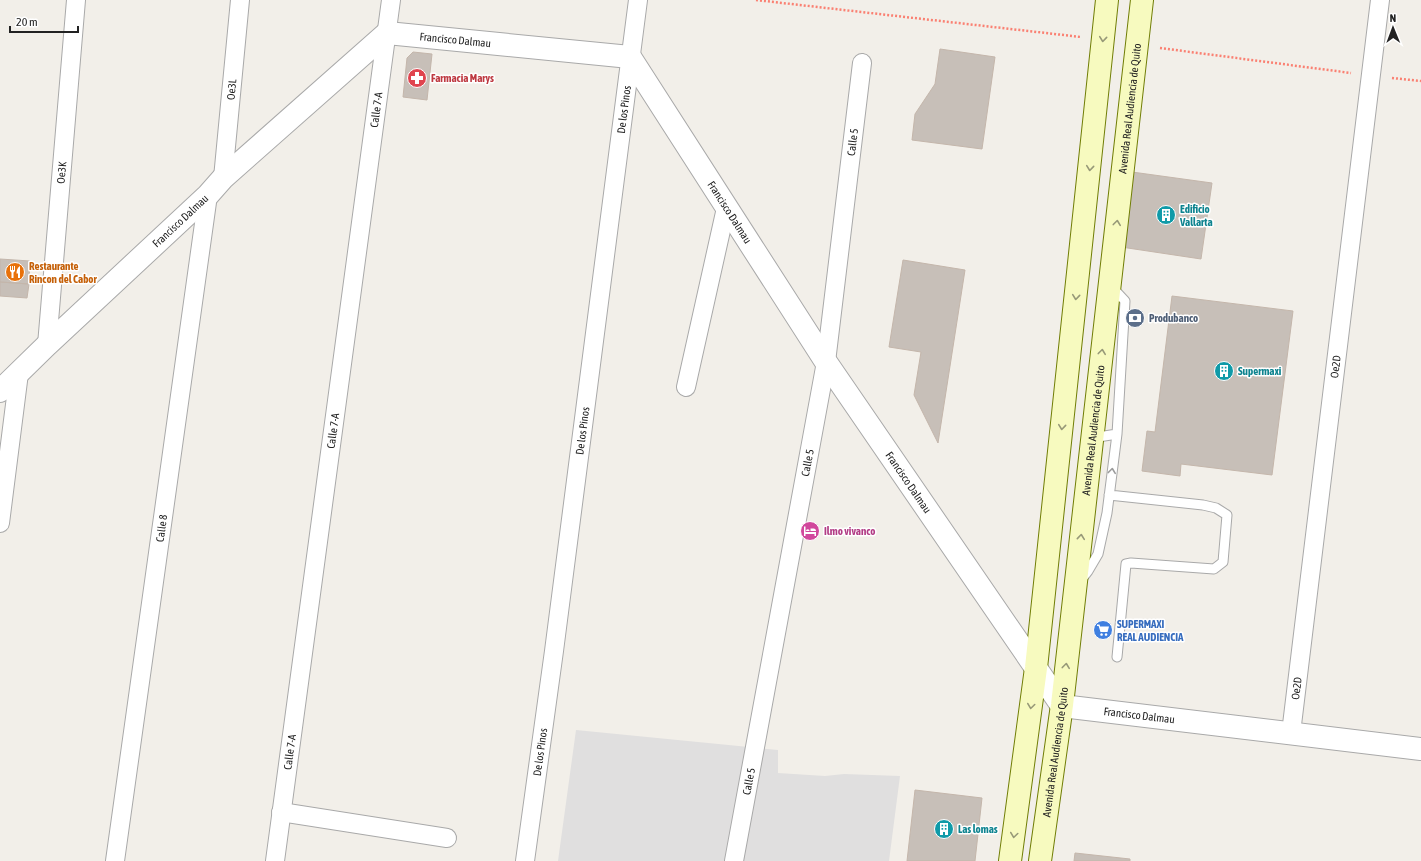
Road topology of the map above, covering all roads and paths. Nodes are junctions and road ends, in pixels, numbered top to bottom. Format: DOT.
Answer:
graph roads {
  1 [pos="76,0"];
  2 [pos="240,0"];
  3 [pos="391,0"];
  4 [pos="638,0"];
  5 [pos="1108,0"];
  6 [pos="1142,0"];
  7 [pos="1380,0"];
  8 [pos="387,33"];
  9 [pos="630,57"];
  10 [pos="862,63"];
  11 [pos="223,178"];
  12 [pos="208,195"];
  13 [pos="726,208"];
  14 [pos="1110,285"];
  15 [pos="47,345"];
  16 [pos="826,362"];
  17 [pos="19,373"];
  18 [pos="686,387"];
  19 [pos="0,391"];
  20 [pos="1117,434"];
  21 [pos="1092,438"];
  22 [pos="1109,496"];
  23 [pos="0,522"];
  24 [pos="1075,585"];
  25 [pos="1117,657"];
  26 [pos="1036,668"];
  27 [pos="1062,705"];
  28 [pos="1290,733"];
  29 [pos="1421,749"];
  30 [pos="281,812"];
  31 [pos="447,838"];
  32 [pos="115,861"];
  33 [pos="275,861"];
  34 [pos="525,861"];
  35 [pos="734,861"];
  36 [pos="1010,861"];
  37 [pos="1040,861"];
  1 -- 15 [label="street, Oe3K"];
  2 -- 11 [label="street, Oe3L"];
  3 -- 8 [label="street, Calle 7-A"];
  4 -- 9 [label="street, De los Pinos"];
  5 -- 26 [label="main road, one-way"];
  14 -- 6 [label="main road, Avenida Real Audiencia de Quito, one-way"];
  7 -- 28 [label="street, Oe2D"];
  8 -- 9 [label="street, Francisco Dalmau"];
  8 -- 11 [label="street, Francisco Dalmau"];
  8 -- 30 [label="street, Calle 7-A"];
  9 -- 13 [label="street, Francisco Dalmau"];
  9 -- 34 [label="street, De los Pinos"];
  10 -- 16 [label="street, Calle 5"];
  11 -- 12 [label="street, Francisco Dalmau"];
  12 -- 15 [label="street, Francisco Dalmau"];
  12 -- 32 [label="street, Calle 8"];
  13 -- 16 [label="street, Francisco Dalmau"];
  13 -- 18 [label="street"];
  14 -- 20 [label="lane"];
  21 -- 14 [label="main road, Avenida Real Audiencia de Quito, one-way"];
  15 -- 17 [label="street, Francisco Dalmau"];
  16 -- 26 [label="street, Francisco Dalmau"];
  16 -- 35 [label="street, Calle 5"];
  17 -- 19 [label="street, Francisco Dalmau"];
  17 -- 23 [label="street"];
  20 -- 21 [label="lane"];
  22 -- 20 [label="lane, one-way"];
  24 -- 21 [label="main road, Avenida Real Audiencia de Quito, one-way"];
  22 -- 24 [label="lane"];
  22 -- 25 [label="lane"];
  27 -- 24 [label="main road, Avenida Real Audiencia de Quito, one-way"];
  26 -- 27 [label="street, Francisco Dalmau"];
  26 -- 36 [label="main road, one-way"];
  27 -- 28 [label="street, Francisco Dalmau"];
  27 -- 37 [label="main road, Avenida Real Audiencia de Quito"];
  28 -- 29 [label="street, Francisco Dalmau"];
  30 -- 31 [label="street"];
  30 -- 33 [label="street, Calle 7-A"];
}
